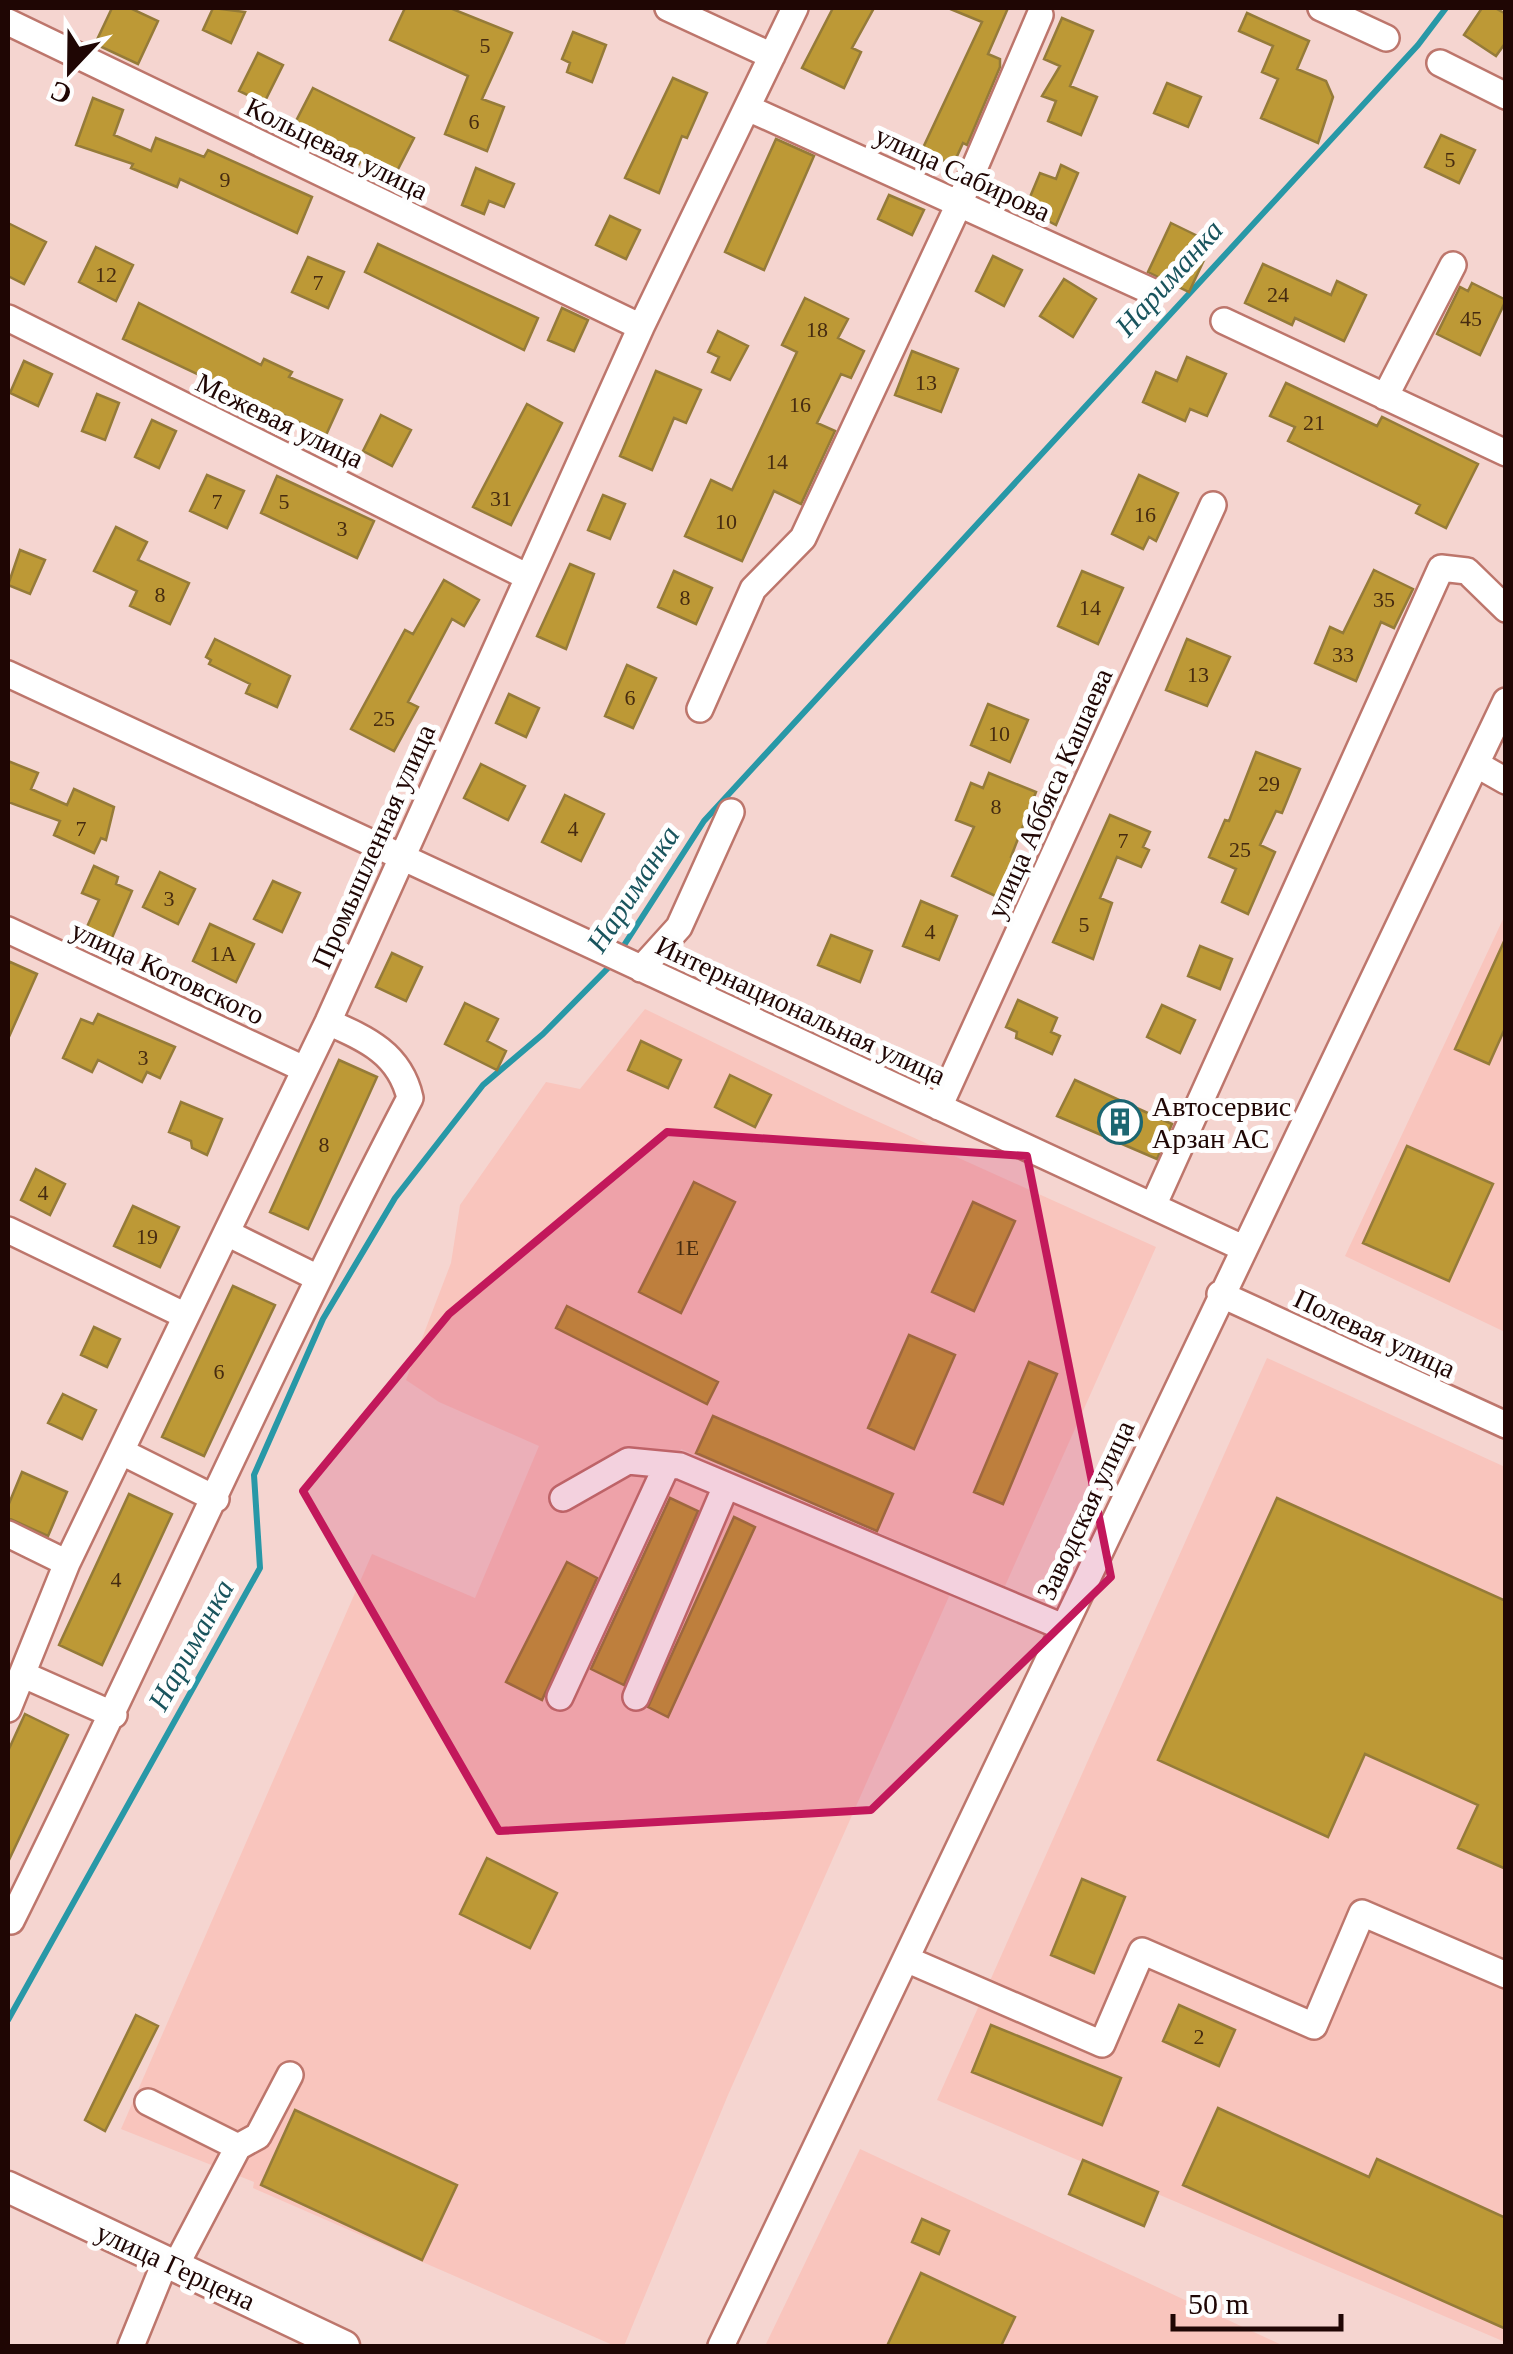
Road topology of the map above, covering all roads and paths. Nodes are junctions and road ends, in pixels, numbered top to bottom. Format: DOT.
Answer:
graph roads {
  1 [pos="668,8"];
  2 [pos="796,8"];
  3 [pos="1321,8"];
  4 [pos="1040,15"];
  5 [pos="8,22"];
  6 [pos="1386,38"];
  7 [pos="772,56"];
  8 [pos="1440,63"];
  9 [pos="1506,96"];
  10 [pos="748,108"];
  11 [pos="959,204"];
  12 [pos="1453,266"];
  13 [pos="1153,292"];
  14 [pos="8,318"];
  15 [pos="1224,321"];
  16 [pos="641,327"];
  17 [pos="1386,397"];
  18 [pos="1506,454"];
  19 [pos="1213,505"];
  20 [pos="526,576"];
  21 [pos="1506,609"];
  22 [pos="8,674"];
  23 [pos="1506,701"];
  24 [pos="700,709"];
  25 [pos="1476,764"];
  26 [pos="1506,781"];
  27 [pos="731,812"];
  28 [pos="399,858"];
  29 [pos="8,930"];
  30 [pos="641,969"];
  31 [pos="328,1022"];
  32 [pos="304,1069"];
  33 [pos="939,1107"];
  34 [pos="1153,1206"];
  35 [pos="8,1230"];
  36 [pos="227,1233"];
  37 [pos="1243,1248"];
  38 [pos="316,1277"];
  39 [pos="1220,1294"];
  40 [pos="186,1316"];
  41 [pos="1506,1426"];
  42 [pos="122,1452"];
  43 [pos="667,1465"];
  44 [pos="726,1486"];
  45 [pos="563,1498"];
  46 [pos="216,1499"];
  47 [pos="8,1534"];
  48 [pos="67,1563"];
  49 [pos="1063,1628"];
  50 [pos="24,1674"];
  51 [pos="560,1697"];
  52 [pos="636,1697"];
  53 [pos="8,1709"];
  54 [pos="114,1715"];
  55 [pos="8,1920"];
  56 [pos="906,1959"];
  57 [pos="1506,1975"];
  58 [pos="290,2075"];
  59 [pos="148,2102"];
  60 [pos="238,2147"];
  61 [pos="8,2187"];
  62 [pos="171,2263"];
  63 [pos="131,2346"];
  64 [pos="344,2346"];
  65 [pos="721,2346"];
  1 -- 7 [label="street"];
  2 -- 7 [label="street, Промышленная улица"];
  3 -- 6 [label="street"];
  4 -- 11 [label="street"];
  5 -- 16 [label="street, Кольцевая улица"];
  7 -- 10 [label="street, Промышленная улица"];
  8 -- 9 [label="street"];
  10 -- 11 [label="street, улица Сабирова"];
  10 -- 16 [label="street, Промышленная улица"];
  11 -- 13 [label="street, улица Сабирова"];
  11 -- 24 [label="street"];
  12 -- 17 [label="street"];
  14 -- 20 [label="street, Межевая улица"];
  15 -- 17 [label="street"];
  16 -- 20 [label="street, Промышленная улица"];
  17 -- 18 [label="street"];
  19 -- 33 [label="street, улица Аббяса Кашаева"];
  20 -- 28 [label="street, Промышленная улица"];
  21 -- 34 [label="street"];
  22 -- 28 [label="street, Интернациональная улица"];
  23 -- 25 [label="street, Заводская улица"];
  25 -- 26 [label="street"];
  25 -- 37 [label="street, Заводская улица"];
  27 -- 30 [label="street"];
  28 -- 30 [label="street, Интернациональная улица"];
  28 -- 31 [label="street, Промышленная улица"];
  29 -- 32 [label="street, улица Котовского"];
  30 -- 33 [label="street, Интернациональная улица"];
  31 -- 32 [label="street, Промышленная улица"];
  31 -- 38 [label="street"];
  32 -- 36 [label="street, Промышленная улица"];
  33 -- 34 [label="street, Интернациональная улица"];
  34 -- 37 [label="street, Интернациональная улица"];
  35 -- 40 [label="street"];
  36 -- 38 [label="street"];
  36 -- 40 [label="street, Промышленная улица"];
  37 -- 39 [label="street, Заводская улица"];
  38 -- 46 [label="street"];
  39 -- 41 [label="street, Полевая улица"];
  39 -- 49 [label="street, Заводская улица"];
  40 -- 42 [label="street, Промышленная улица"];
  42 -- 46 [label="street"];
  42 -- 48 [label="street, Промышленная улица"];
  43 -- 44 [label="street"];
  43 -- 45 [label="street"];
  43 -- 51 [label="street"];
  44 -- 49 [label="street"];
  44 -- 52 [label="street"];
  46 -- 54 [label="street"];
  47 -- 48 [label="street"];
  48 -- 50 [label="street, Промышленная улица"];
  49 -- 56 [label="street, Заводская улица"];
  50 -- 53 [label="street, Промышленная улица"];
  50 -- 54 [label="street"];
  54 -- 55 [label="street"];
  56 -- 57 [label="street"];
  56 -- 65 [label="street, Заводская улица"];
  58 -- 60 [label="street"];
  59 -- 60 [label="street"];
  60 -- 62 [label="street"];
  61 -- 62 [label="main road, улица Герцена"];
  62 -- 63 [label="street"];
  62 -- 64 [label="main road, улица Герцена"];
}
